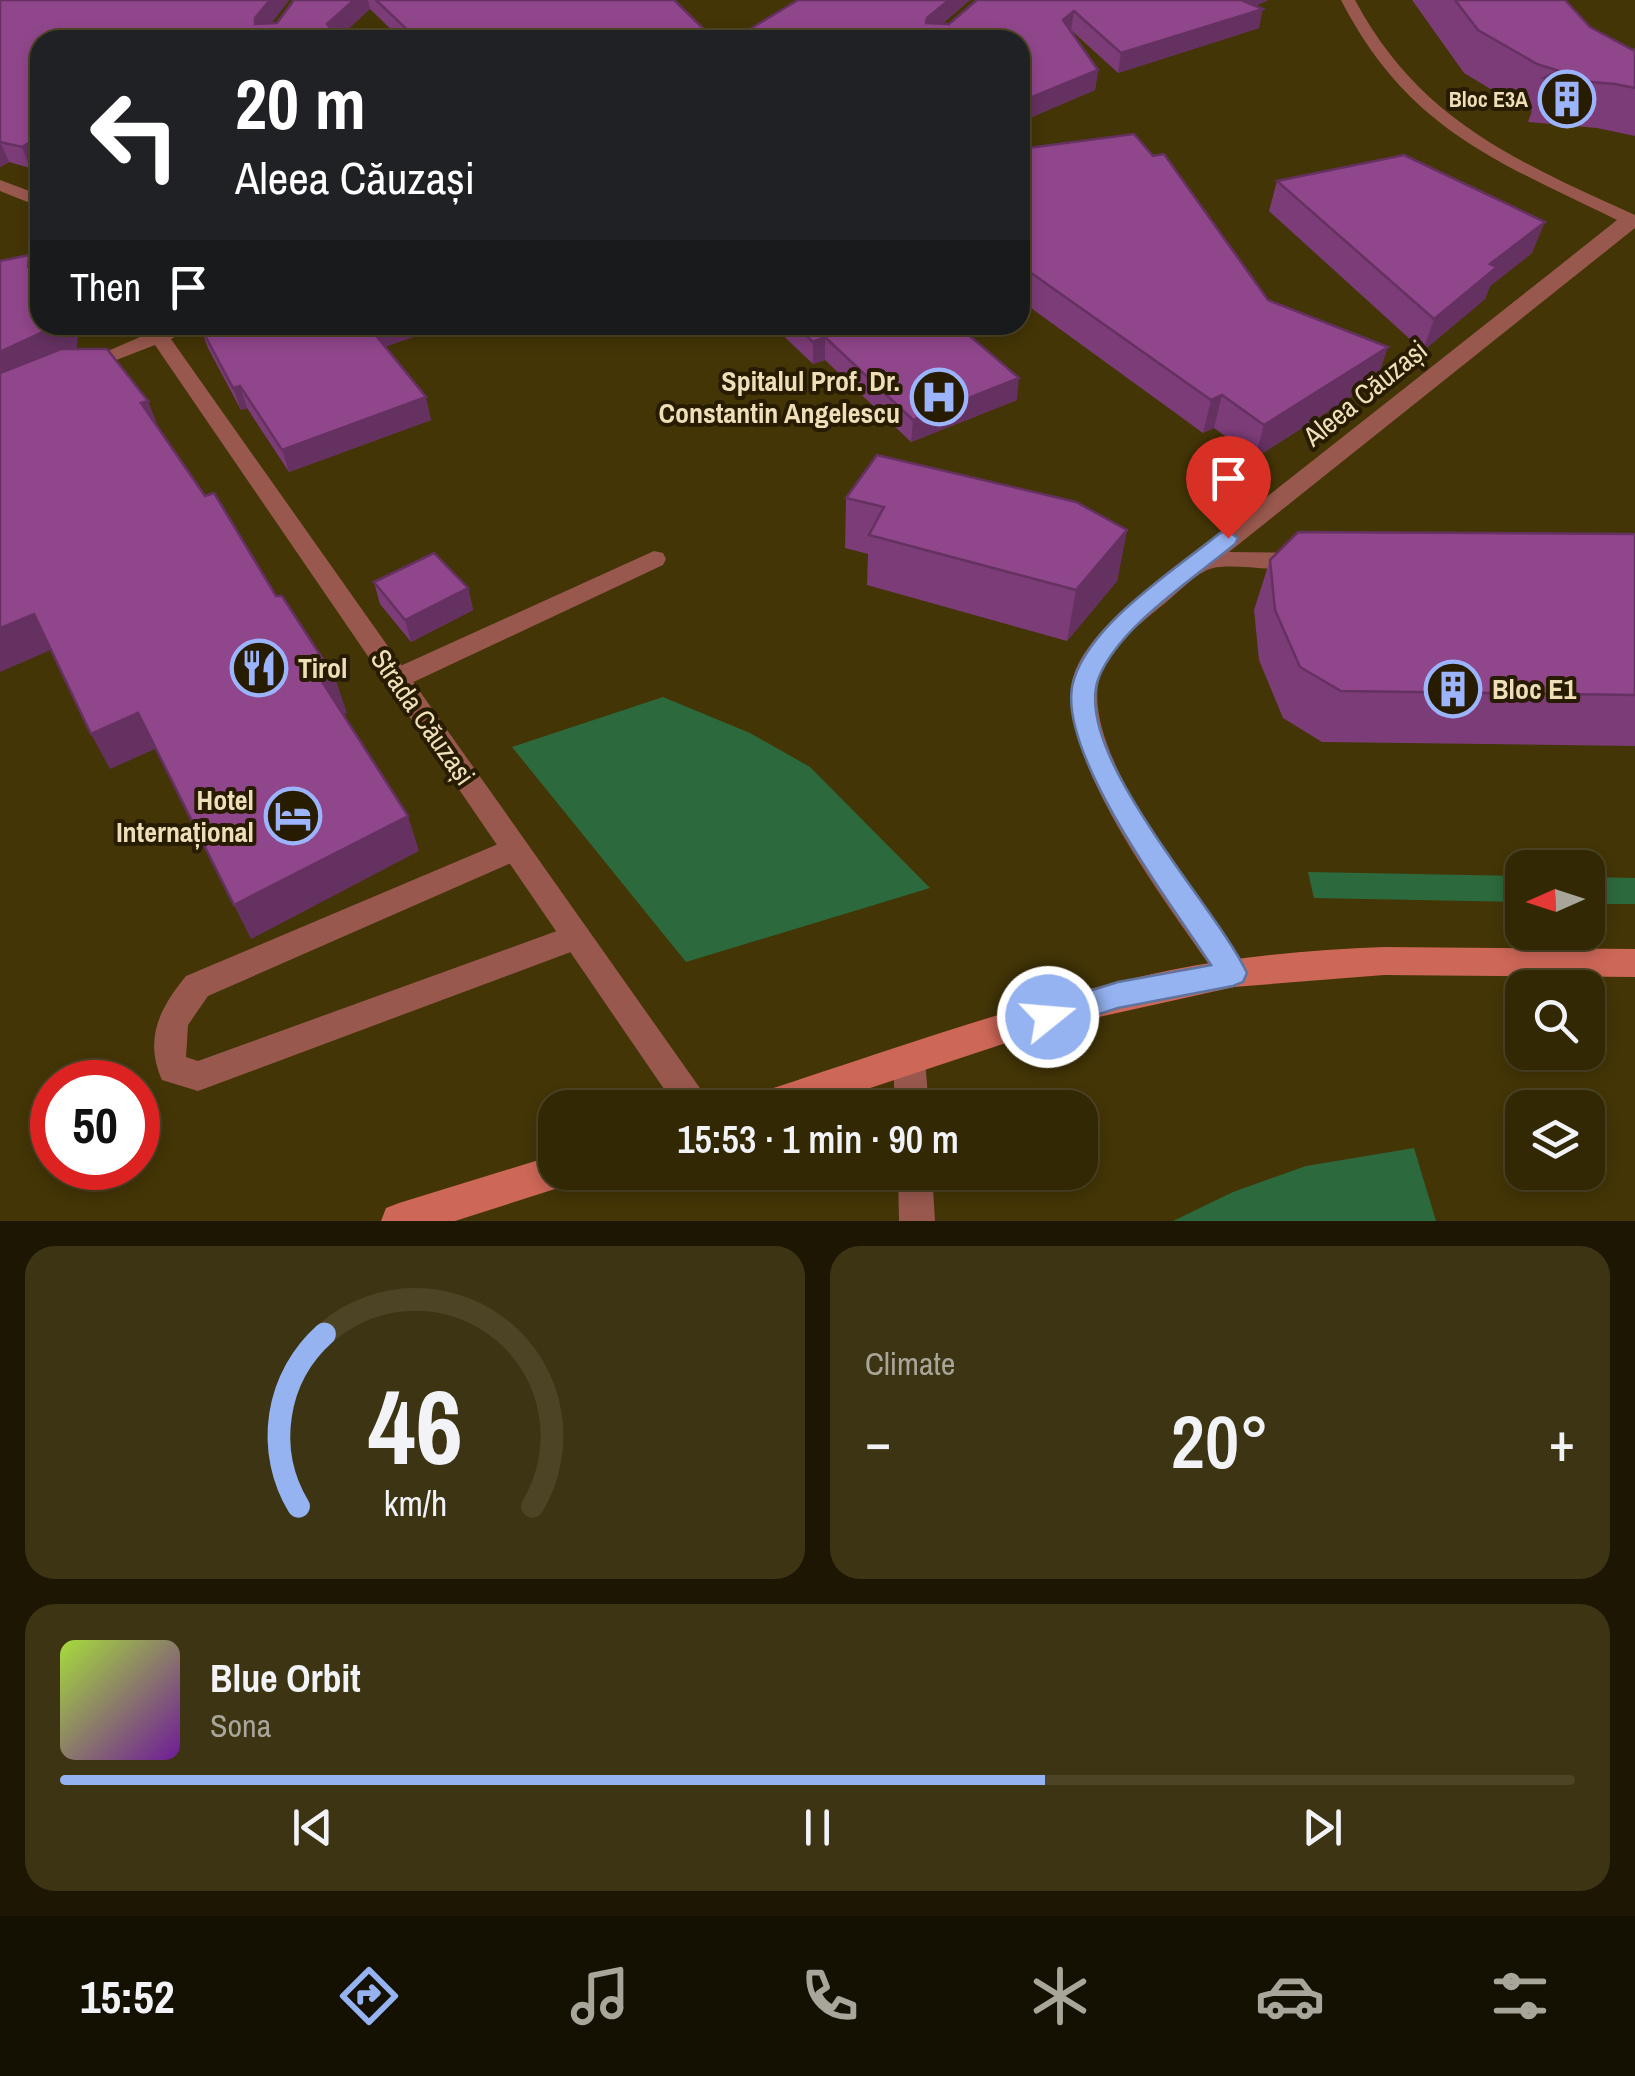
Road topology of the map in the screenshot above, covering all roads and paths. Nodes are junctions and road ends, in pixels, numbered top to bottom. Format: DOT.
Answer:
graph roads {
  1 [pos="1348,0"];
  2 [pos="0,185"];
  3 [pos="30,198"];
  4 [pos="1632,221"];
  5 [pos="143,335"];
  6 [pos="161,335"];
  7 [pos="66,375"];
  8 [pos="654,559"];
  9 [pos="1199,560"];
  10 [pos="1338,561"];
  11 [pos="396,679"];
  12 [pos="515,849"];
  13 [pos="576,937"];
  14 [pos="1635,963"];
  15 [pos="1233,973"];
  16 [pos="909,1060"];
  17 [pos="685,1090"];
  18 [pos="816,1090"];
  19 [pos="911,1090"];
  20 [pos="538,1177"];
  21 [pos="916,1190"];
  22 [pos="399,1221"];
  23 [pos="917,1221"];
  1 -- 4 [label="street"];
  2 -- 3 [label="street"];
  4 -- 9 [label="street, Aleea Căuzași"];
  5 -- 7 [label="street"];
  6 -- 11 [label="street, Strada Căuzași"];
  8 -- 11 [label="street"];
  9 -- 10 [label="street"];
  9 -- 15 [label="street, Aleea Căuzași"];
  11 -- 12 [label="street, Strada Căuzași"];
  12 -- 13 [label="street, Strada Căuzași"];
  12 -- 13 [label="street"];
  13 -- 17 [label="street, Strada Căuzași"];
  14 -- 15 [label="main road"];
  15 -- 16 [label="main road"];
  16 -- 18 [label="main road"];
  16 -- 19 [label="street"];
  20 -- 22 [label="main road"];
  21 -- 23 [label="street"];
}
